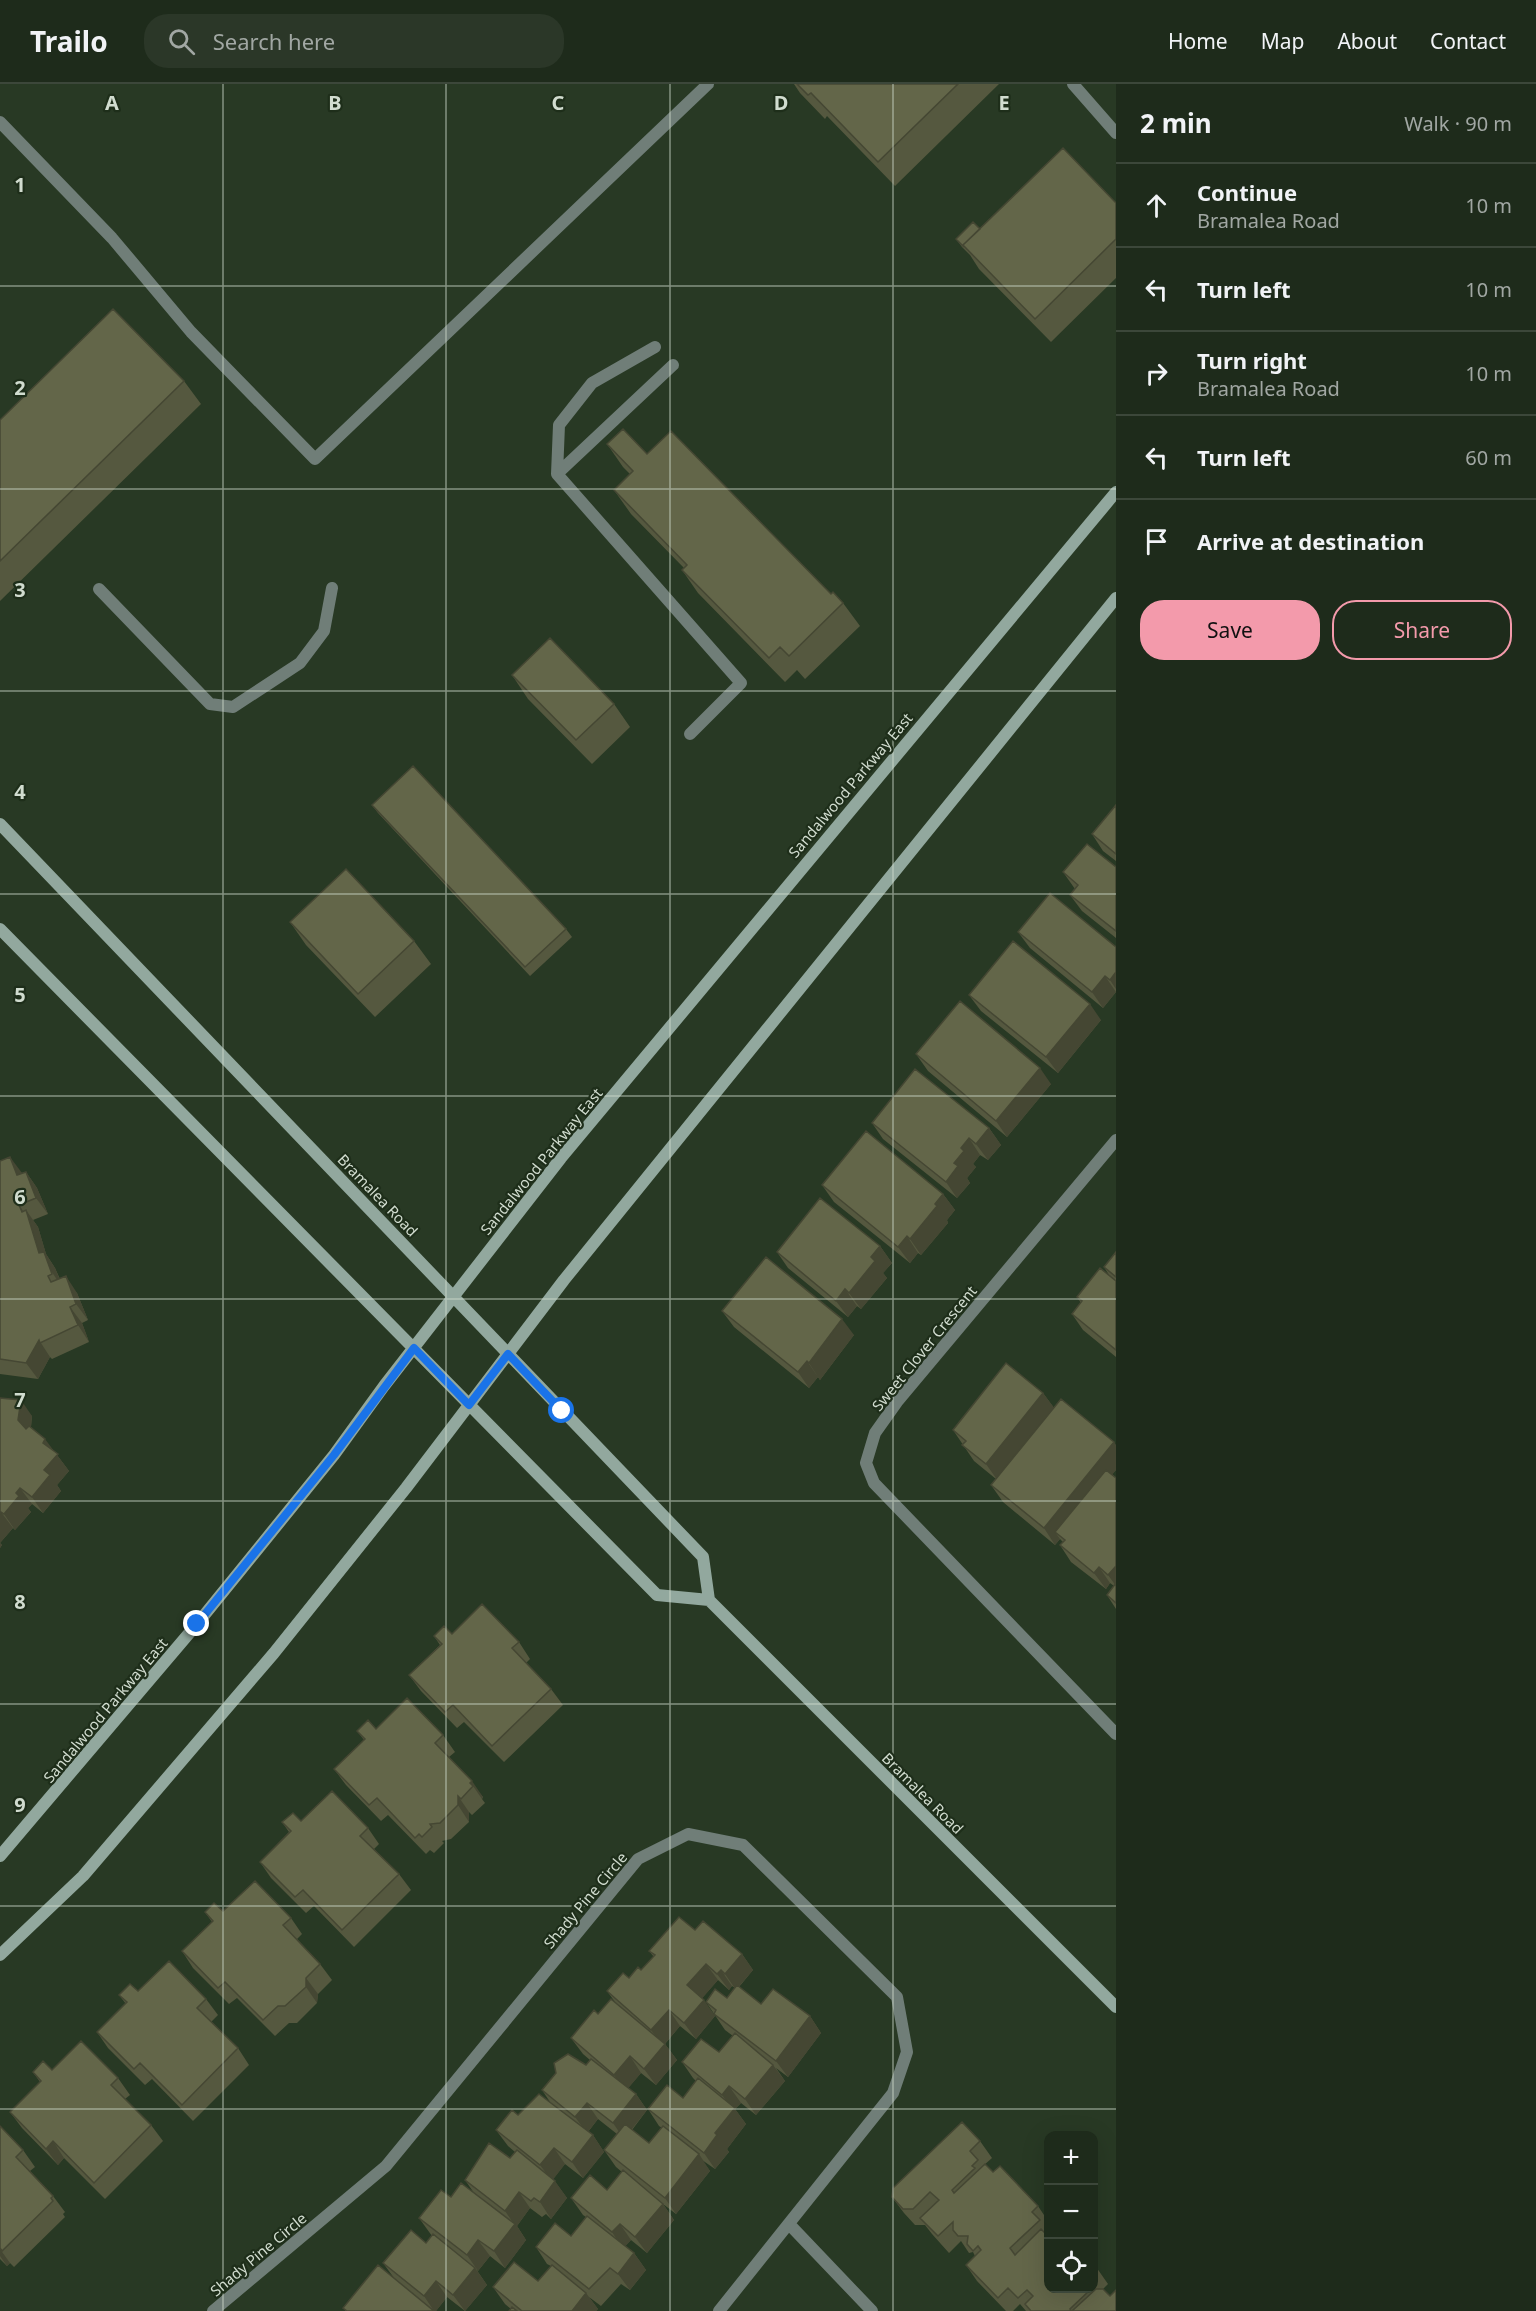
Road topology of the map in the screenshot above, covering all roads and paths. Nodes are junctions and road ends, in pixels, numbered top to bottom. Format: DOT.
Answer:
graph roads {
  1 [pos="708,84"];
  2 [pos="1073,84"];
  3 [pos="0,122"];
  4 [pos="1116,133"];
  5 [pos="655,347"];
  6 [pos="673,365"];
  7 [pos="557,474"];
  8 [pos="1116,492"];
  9 [pos="332,588"];
  10 [pos="99,590"];
  11 [pos="1116,598"];
  12 [pos="690,734"];
  13 [pos="0,824"];
  14 [pos="0,929"];
  15 [pos="1116,1140"];
  16 [pos="454,1297"];
  17 [pos="414,1348"];
  18 [pos="508,1354"];
  19 [pos="469,1405"];
  20 [pos="709,1600"];
  21 [pos="1116,1734"];
  22 [pos="0,1856"];
  23 [pos="0,1956"];
  24 [pos="1116,2007"];
  25 [pos="789,2224"];
  26 [pos="213,2311"];
  27 [pos="719,2311"];
  28 [pos="872,2311"];
  1 -- 3 [label="street"];
  2 -- 4 [label="street"];
  5 -- 7 [label="street"];
  6 -- 7 [label="street"];
  7 -- 12 [label="street"];
  8 -- 16 [label="main road, Sandalwood Parkway East"];
  9 -- 10 [label="street"];
  11 -- 18 [label="main road"];
  13 -- 16 [label="main road, Bramalea Road"];
  14 -- 17 [label="main road"];
  15 -- 21 [label="street, Sweet Clover Crescent"];
  16 -- 17 [label="main road, Sandalwood Parkway East"];
  16 -- 18 [label="main road, Bramalea Road"];
  17 -- 19 [label="main road"];
  17 -- 22 [label="main road, Sandalwood Parkway East"];
  18 -- 19 [label="main road"];
  18 -- 20 [label="main road, Bramalea Road"];
  19 -- 20 [label="main road"];
  19 -- 23 [label="main road"];
  20 -- 24 [label="main road, Bramalea Road"];
  25 -- 26 [label="street, Shady Pine Circle"];
  25 -- 27 [label="street, Shady Pine Circle"];
  25 -- 28 [label="street"];
}
